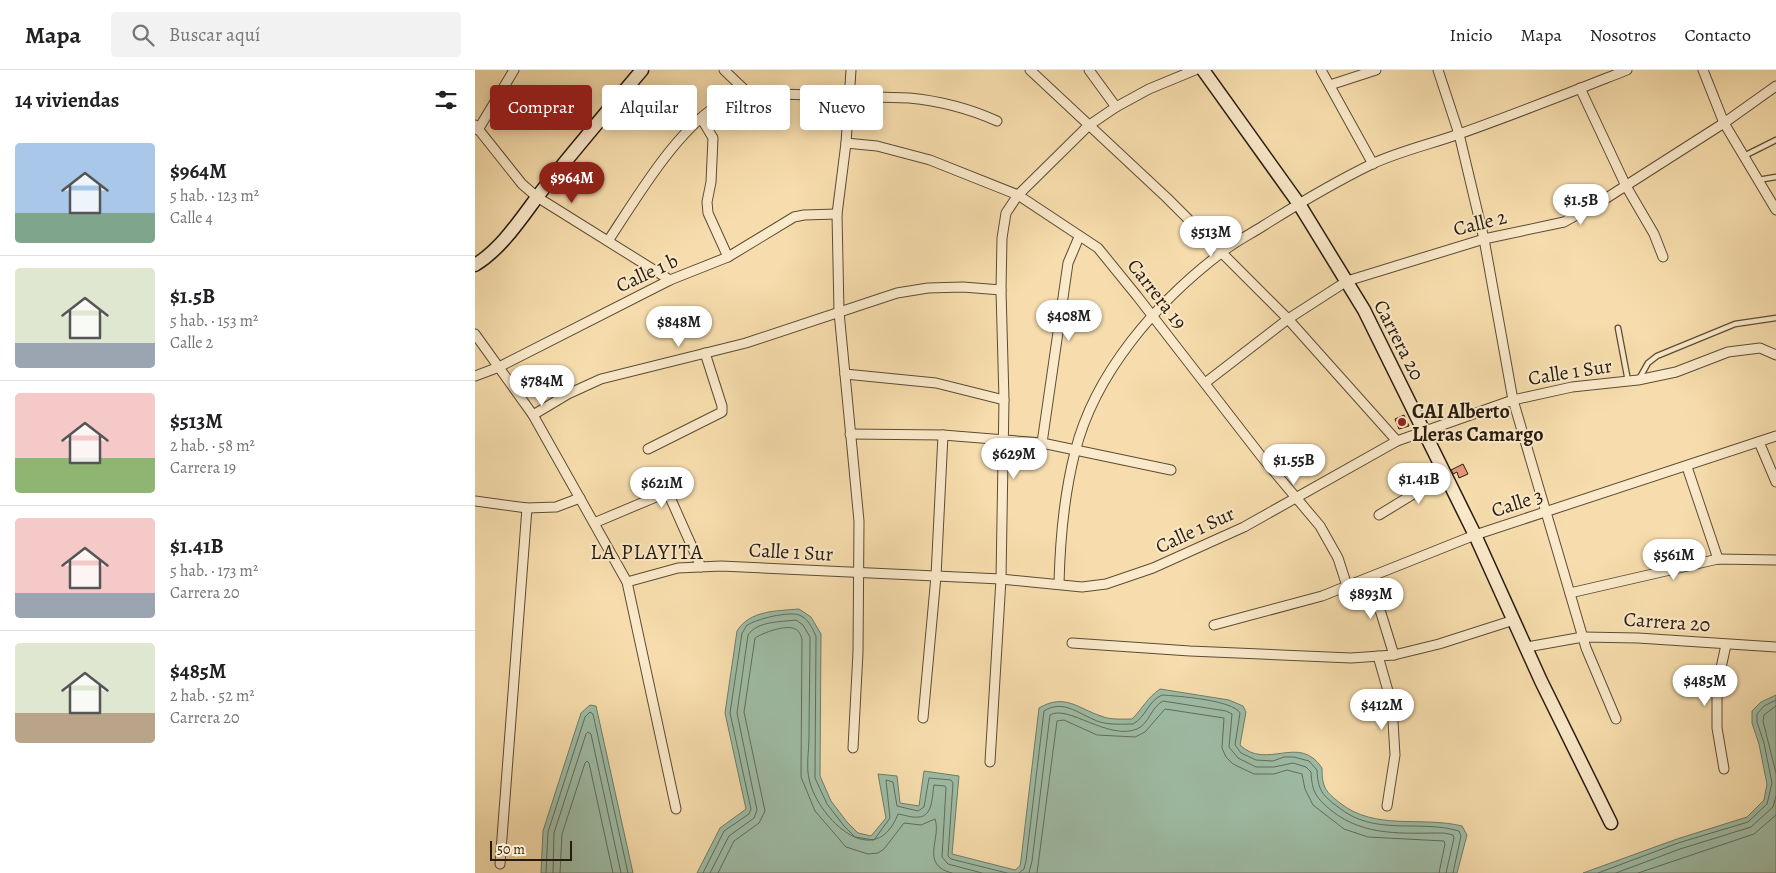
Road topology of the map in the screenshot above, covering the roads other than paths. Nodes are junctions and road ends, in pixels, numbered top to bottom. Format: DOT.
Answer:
graph roads {
  1 [pos="514,70"];
  2 [pos="642,70"];
  3 [pos="724,70"];
  4 [pos="851,70"];
  5 [pos="1030,70"];
  6 [pos="1089,70"];
  7 [pos="1195,70"];
  8 [pos="1203,70"];
  9 [pos="1321,70"];
  10 [pos="1376,70"];
  11 [pos="1438,70"];
  12 [pos="1627,70"];
  13 [pos="1703,70"];
  14 [pos="740,85"];
  15 [pos="849,85"];
  16 [pos="1330,85"];
  17 [pos="1776,86"];
  18 [pos="1580,88"];
  19 [pos="883,99"];
  20 [pos="1116,107"];
  21 [pos="707,114"];
  22 [pos="701,118"];
  23 [pos="997,121"];
  24 [pos="1724,123"];
  25 [pos="1088,126"];
  26 [pos="477,128"];
  27 [pos="847,130"];
  28 [pos="1459,134"];
  29 [pos="1776,140"];
  30 [pos="846,143"];
  31 [pos="1744,156"];
  32 [pos="1373,164"];
  33 [pos="1776,177"];
  34 [pos="1758,180"];
  35 [pos="1627,186"];
  36 [pos="1018,195"];
  37 [pos="537,196"];
  38 [pos="1299,204"];
  39 [pos="1776,210"];
  40 [pos="837,214"];
  41 [pos="1079,237"];
  42 [pos="1484,239"];
  43 [pos="608,241"];
  44 [pos="1221,252"];
  45 [pos="728,257"];
  46 [pos="1663,257"];
  47 [pos="480,262"];
  48 [pos="670,280"];
  49 [pos="1347,281"];
  50 [pos="1001,290"];
  51 [pos="839,312"];
  52 [pos="1152,317"];
  53 [pos="1776,318"];
  54 [pos="1288,319"];
  55 [pos="1618,328"];
  56 [pos="475,334"];
  57 [pos="705,353"];
  58 [pos="1776,355"];
  59 [pos="499,367"];
  60 [pos="845,374"];
  61 [pos="475,376"];
  62 [pos="1638,380"];
  63 [pos="1628,381"];
  64 [pos="1205,383"];
  65 [pos="1003,400"];
  66 [pos="1513,400"];
  67 [pos="533,415"];
  68 [pos="1425,430"];
  69 [pos="850,434"];
  70 [pos="943,435"];
  71 [pos="1776,436"];
  72 [pos="1002,441"];
  73 [pos="1397,441"];
  74 [pos="1759,442"];
  75 [pos="1042,443"];
  76 [pos="648,449"];
  77 [pos="1075,451"];
  78 [pos="1687,466"];
  79 [pos="1171,470"];
  80 [pos="1445,474"];
  81 [pos="1776,482"];
  82 [pos="580,498"];
  83 [pos="1295,499"];
  84 [pos="475,501"];
  85 [pos="527,508"];
  86 [pos="1545,513"];
  87 [pos="1379,515"];
  88 [pos="594,523"];
  89 [pos="1475,535"];
  90 [pos="1718,559"];
  91 [pos="1776,560"];
  92 [pos="701,567"];
  93 [pos="859,572"];
  94 [pos="936,576"];
  95 [pos="1370,578"];
  96 [pos="1001,579"];
  97 [pos="627,582"];
  98 [pos="1059,584"];
  99 [pos="1347,586"];
  100 [pos="1571,593"];
  101 [pos="1514,620"];
  102 [pos="1214,625"];
  103 [pos="1583,637"];
  104 [pos="1072,643"];
  105 [pos="1726,645"];
  106 [pos="1527,647"];
  107 [pos="1776,647"];
  108 [pos="1394,654"];
  109 [pos="1378,656"];
  110 [pos="923,718"];
  111 [pos="1615,719"];
  112 [pos="853,748"];
  113 [pos="990,762"];
  114 [pos="1724,769"];
  115 [pos="1387,806"];
  116 [pos="676,809"];
  117 [pos="1611,823"];
  118 [pos="500,864"];
  1 -- 26 [label="street"];
  2 -- 37 [label="street"];
  3 -- 14 [label="street"];
  4 -- 15 [label="street"];
  5 -- 25 [label="street"];
  6 -- 20 [label="street"];
  7 -- 20 [label="street"];
  8 -- 38 [label="street, Carrera 20"];
  9 -- 16 [label="street"];
  10 -- 16 [label="street"];
  11 -- 28 [label="street"];
  12 -- 18 [label="street"];
  13 -- 24 [label="street"];
  16 -- 32 [label="street"];
  17 -- 24 [label="street, Calle 2"];
  18 -- 28 [label="street"];
  18 -- 35 [label="street"];
  19 -- 23 [label="street"];
  20 -- 25 [label="street"];
  21 -- 22 [label="street"];
  22 -- 43 [label="street"];
  22 -- 45 [label="street"];
  24 -- 31 [label="street"];
  24 -- 35 [label="street, Calle 2"];
  25 -- 36 [label="street"];
  25 -- 44 [label="street"];
  26 -- 37 [label="street"];
  27 -- 30 [label="street"];
  28 -- 32 [label="street"];
  28 -- 42 [label="street"];
  29 -- 31 [label="lane"];
  30 -- 36 [label="street, Carrera 19"];
  30 -- 40 [label="street"];
  31 -- 34 [label="street"];
  32 -- 38 [label="street"];
  33 -- 34 [label="lane"];
  34 -- 39 [label="street"];
  35 -- 42 [label="street, Calle 2"];
  35 -- 46 [label="street"];
  36 -- 41 [label="street, Carrera 19"];
  36 -- 50 [label="street"];
  37 -- 43 [label="street"];
  37 -- 47 [label="street"];
  38 -- 44 [label="street"];
  38 -- 49 [label="street, Carrera 20"];
  40 -- 45 [label="street, Calle 1 b"];
  40 -- 51 [label="street"];
  41 -- 52 [label="street, Carrera 19"];
  41 -- 75 [label="street"];
  42 -- 49 [label="street, Calle 2"];
  42 -- 66 [label="street"];
  43 -- 48 [label="street"];
  44 -- 52 [label="street"];
  44 -- 54 [label="street"];
  45 -- 48 [label="street, Calle 1 b"];
  48 -- 59 [label="street, Calle 1 b"];
  49 -- 54 [label="street, Calle 2"];
  49 -- 68 [label="street, Carrera 20"];
  50 -- 51 [label="street"];
  50 -- 65 [label="street"];
  51 -- 57 [label="street"];
  51 -- 60 [label="street"];
  52 -- 64 [label="street, Carrera 19"];
  52 -- 77 [label="street"];
  53 -- 62 [label="lane"];
  54 -- 64 [label="street, Calle 2"];
  54 -- 73 [label="street"];
  55 -- 63 [label="lane"];
  56 -- 59 [label="street"];
  57 -- 67 [label="street"];
  57 -- 76 [label="street"];
  58 -- 62 [label="street, Calle 1 Sur"];
  59 -- 61 [label="street, Calle 1 b"];
  59 -- 67 [label="street"];
  60 -- 65 [label="street"];
  60 -- 69 [label="street"];
  62 -- 63 [label="street, Calle 1 Sur"];
  63 -- 66 [label="street, Calle 1 Sur"];
  64 -- 83 [label="street, Carrera 19"];
  65 -- 72 [label="street"];
  66 -- 68 [label="street, Calle 1 Sur"];
  66 -- 86 [label="street"];
  67 -- 82 [label="street"];
  68 -- 73 [label="street, Calle 1 Sur"];
  68 -- 80 [label="street, Carrera 20"];
  69 -- 70 [label="street"];
  69 -- 93 [label="street"];
  70 -- 72 [label="street"];
  70 -- 94 [label="street"];
  71 -- 74 [label="street, Calle 3"];
  72 -- 75 [label="street"];
  72 -- 96 [label="street"];
  73 -- 83 [label="street, Calle 1 Sur"];
  74 -- 78 [label="street, Calle 3"];
  74 -- 81 [label="street"];
  75 -- 77 [label="street"];
  77 -- 79 [label="street"];
  77 -- 98 [label="street"];
  78 -- 86 [label="street, Calle 3"];
  78 -- 90 [label="street"];
  80 -- 87 [label="street"];
  80 -- 89 [label="street, Carrera 20"];
  82 -- 85 [label="street"];
  82 -- 88 [label="street"];
  83 -- 98 [label="street, Calle 1 Sur"];
  83 -- 99 [label="street, Carrera 19"];
  84 -- 85 [label="street"];
  85 -- 118 [label="street"];
  86 -- 89 [label="street, Calle 3"];
  86 -- 100 [label="street"];
  88 -- 92 [label="street"];
  88 -- 97 [label="street"];
  89 -- 95 [label="street, Calle 3"];
  89 -- 101 [label="street, Carrera 20"];
  90 -- 91 [label="street"];
  90 -- 100 [label="street"];
  92 -- 93 [label="street, Calle 1 Sur"];
  92 -- 97 [label="street, Calle 1 Sur"];
  93 -- 94 [label="street, Calle 1 Sur"];
  93 -- 112 [label="street"];
  94 -- 96 [label="street, Calle 1 Sur"];
  94 -- 110 [label="street"];
  95 -- 99 [label="street, Calle 3"];
  95 -- 108 [label="street"];
  96 -- 98 [label="street, Calle 1 Sur"];
  96 -- 113 [label="street"];
  97 -- 116 [label="street"];
  99 -- 102 [label="street, Calle 3"];
  100 -- 103 [label="street"];
  101 -- 106 [label="street, Carrera 20"];
  101 -- 108 [label="street"];
  103 -- 105 [label="street, Carrera 20"];
  103 -- 106 [label="street, Carrera 20"];
  103 -- 111 [label="street"];
  104 -- 109 [label="street"];
  105 -- 107 [label="street, Carrera 20"];
  105 -- 114 [label="street"];
  106 -- 117 [label="street, Carrera 20"];
  108 -- 109 [label="street"];
  109 -- 115 [label="street"];
}
